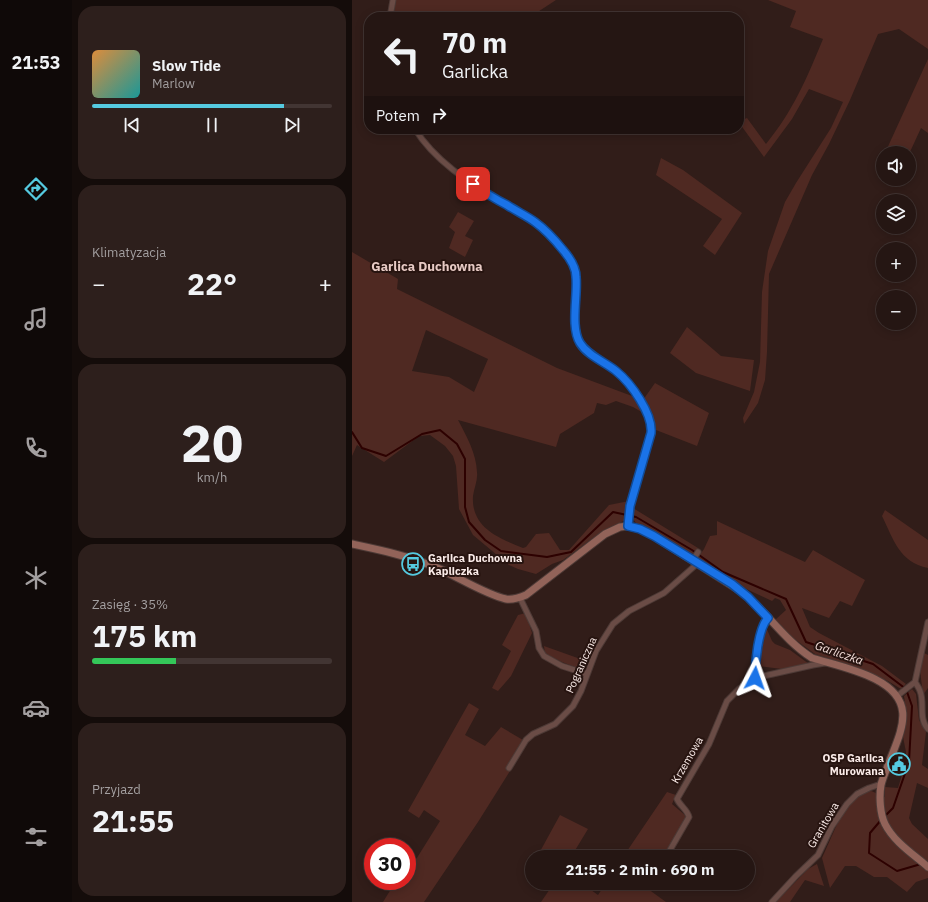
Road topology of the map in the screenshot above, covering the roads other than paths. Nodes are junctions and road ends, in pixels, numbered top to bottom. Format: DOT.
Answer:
graph roads {
  1 [pos="393,0"];
  2 [pos="391,12"];
  3 [pos="419,134"];
  4 [pos="628,526"];
  5 [pos="352,544"];
  6 [pos="698,552"];
  7 [pos="695,560"];
  8 [pos="520,598"];
  9 [pos="768,618"];
  10 [pos="928,622"];
  11 [pos="828,663"];
  12 [pos="586,674"];
  13 [pos="755,678"];
  14 [pos="914,684"];
  15 [pos="900,695"];
  16 [pos="928,729"];
  17 [pos="509,768"];
  18 [pos="881,784"];
  19 [pos="670,850"];
  20 [pos="928,867"];
  21 [pos="772,902"];
  1 -- 2 [label="street"];
  3 -- 4 [label="street"];
  4 -- 7 [label="street"];
  4 -- 8 [label="street"];
  5 -- 8 [label="street"];
  6 -- 7 [label="street, Pograniczna"];
  7 -- 9 [label="street"];
  7 -- 12 [label="street, Pograniczna"];
  8 -- 12 [label="street"];
  9 -- 11 [label="street"];
  9 -- 13 [label="street"];
  10 -- 14 [label="street"];
  11 -- 13 [label="street, Krzemowa"];
  11 -- 15 [label="street"];
  12 -- 17 [label="street, Pograniczna"];
  13 -- 19 [label="street, Krzemowa"];
  14 -- 15 [label="street"];
  14 -- 16 [label="street"];
  15 -- 18 [label="street"];
  18 -- 20 [label="street"];
  18 -- 21 [label="street, Granitowa"];
}
